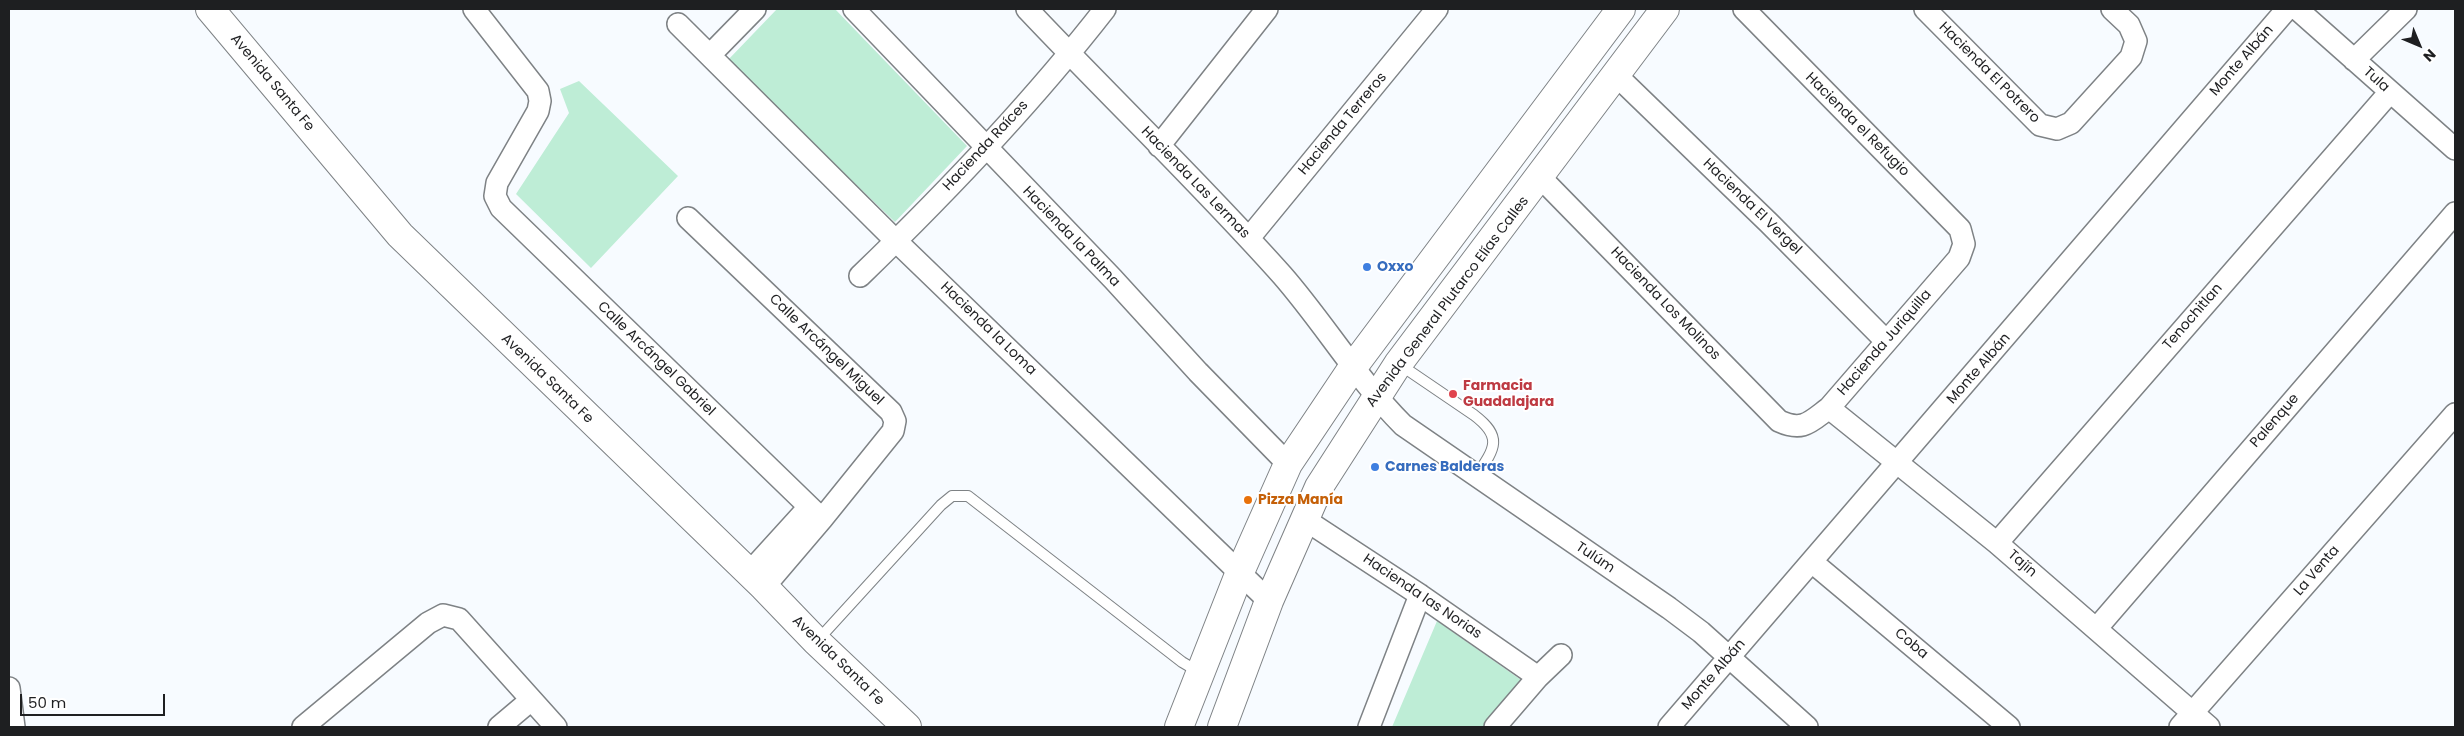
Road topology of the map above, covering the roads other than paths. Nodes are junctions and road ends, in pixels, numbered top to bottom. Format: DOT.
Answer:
graph roads {
  1 [pos="210,9"];
  2 [pos="474,9"];
  3 [pos="755,9"];
  4 [pos="854,9"];
  5 [pos="1028,9"];
  6 [pos="1105,9"];
  7 [pos="1268,9"];
  8 [pos="1437,9"];
  9 [pos="1665,9"];
  10 [pos="1744,9"];
  11 [pos="1925,9"];
  12 [pos="2112,9"];
  13 [pos="2287,9"];
  14 [pos="2297,9"];
  15 [pos="2406,9"];
  16 [pos="1618,13"];
  17 [pos="678,24"];
  18 [pos="1643,40"];
  19 [pos="1070,54"];
  20 [pos="710,55"];
  21 [pos="2354,60"];
  22 [pos="1616,75"];
  23 [pos="2390,92"];
  24 [pos="1159,146"];
  25 [pos="986,148"];
  26 [pos="2455,149"];
  27 [pos="1540,177"];
  28 [pos="2455,213"];
  29 [pos="688,218"];
  30 [pos="1249,238"];
  31 [pos="896,241"];
  32 [pos="1964,244"];
  33 [pos="860,276"];
  34 [pos="1886,341"];
  35 [pos="1398,364"];
  36 [pos="1353,367"];
  37 [pos="1375,398"];
  38 [pos="1829,408"];
  39 [pos="2455,414"];
  40 [pos="1793,427"];
  41 [pos="1898,463"];
  42 [pos="1288,464"];
  43 [pos="1477,476"];
  44 [pos="816,513"];
  45 [pos="1304,519"];
  46 [pos="1998,543"];
  47 [pos="1812,562"];
  48 [pos="1240,572"];
  49 [pos="756,580"];
  50 [pos="1420,595"];
  51 [pos="1269,601"];
  52 [pos="2096,629"];
  53 [pos="816,642"];
  54 [pos="1561,655"];
  55 [pos="1730,657"];
  56 [pos="1200,672"];
  57 [pos="1538,677"];
  58 [pos="9,688"];
  59 [pos="531,700"];
  60 [pos="2186,720"];
  61 [pos="14,727"];
  62 [pos="302,727"];
  63 [pos="499,727"];
  64 [pos="556,727"];
  65 [pos="907,727"];
  66 [pos="1179,727"];
  67 [pos="1222,727"];
  68 [pos="1369,727"];
  69 [pos="1495,727"];
  70 [pos="1669,727"];
  71 [pos="1807,727"];
  72 [pos="2009,727"];
  73 [pos="2209,727"];
  1 -- 49 [label="street, Avenida Santa Fe"];
  2 -- 44 [label="street, Calle Arcángel Gabriel"];
  3 -- 20 [label="street"];
  4 -- 25 [label="street, Hacienda la Palma"];
  5 -- 19 [label="street, Hacienda Las Lermas"];
  6 -- 19 [label="street, Hacienda Raíces"];
  7 -- 24 [label="street"];
  8 -- 30 [label="street, Hacienda Terreros"];
  9 -- 18 [label="street, Avenida General Plutarco Elías Calles"];
  10 -- 32 [label="street, Hacienda el Refugio"];
  11 -- 12 [label="street, Hacienda El Potrero"];
  13 -- 41 [label="street, Monte Albán"];
  14 -- 21 [label="street, Tula"];
  15 -- 21 [label="street"];
  16 -- 18 [label="street"];
  16 -- 36 [label="street"];
  17 -- 20 [label="street, Hacienda la Loma"];
  18 -- 22 [label="street, Avenida General Plutarco Elías Calles"];
  19 -- 24 [label="street, Hacienda Las Lermas"];
  19 -- 25 [label="street, Hacienda Raíces"];
  20 -- 31 [label="street, Hacienda la Loma"];
  21 -- 23 [label="street, Tula"];
  22 -- 27 [label="street, Avenida General Plutarco Elías Calles"];
  22 -- 34 [label="street, Hacienda El Vergel"];
  23 -- 26 [label="street, Tula"];
  23 -- 46 [label="street, Tenochitlan"];
  24 -- 30 [label="street, Hacienda Las Lermas"];
  25 -- 31 [label="street, Hacienda Raíces"];
  25 -- 42 [label="street, Hacienda la Palma"];
  27 -- 35 [label="street, Avenida General Plutarco Elías Calles"];
  27 -- 40 [label="street, Hacienda Los Molinos"];
  28 -- 52 [label="street, Palenque"];
  29 -- 44 [label="street, Calle Arcángel Miguel"];
  30 -- 36 [label="street, Hacienda Las Lermas"];
  31 -- 33 [label="street, Hacienda Raíces"];
  31 -- 48 [label="street, Hacienda la Loma"];
  32 -- 34 [label="street, Hacienda Juriquilla"];
  34 -- 38 [label="street, Hacienda Juriquilla"];
  35 -- 37 [label="street, Avenida General Plutarco Elías Calles"];
  35 -- 43 [label="lane"];
  36 -- 37 [label="street, Hacienda Las Lermas"];
  36 -- 42 [label="street"];
  37 -- 43 [label="street, Tulúm"];
  37 -- 45 [label="street, Avenida General Plutarco Elías Calles"];
  38 -- 40 [label="street, Hacienda Juriquilla"];
  38 -- 41 [label="street, Tajín"];
  39 -- 60 [label="street, La Venta"];
  41 -- 46 [label="street, Tajín"];
  41 -- 47 [label="street, Monte Albán"];
  42 -- 48 [label="street"];
  43 -- 55 [label="street, Tulúm"];
  44 -- 49 [label="street, Calle Arcángel Miguel"];
  45 -- 50 [label="street, Hacienda las Norias"];
  45 -- 51 [label="street, Avenida General Plutarco Elías Calles"];
  46 -- 52 [label="street, Tajín"];
  47 -- 55 [label="street, Monte Albán"];
  47 -- 72 [label="street, Coba"];
  48 -- 51 [label="street, Hacienda la Loma"];
  48 -- 56 [label="street"];
  49 -- 53 [label="street, Avenida Santa Fe"];
  50 -- 57 [label="street, Hacienda las Norias"];
  50 -- 68 [label="street"];
  51 -- 67 [label="street, Avenida General Plutarco Elías Calles"];
  52 -- 60 [label="street, Tajín"];
  53 -- 56 [label="lane"];
  53 -- 65 [label="street, Avenida Santa Fe"];
  54 -- 57 [label="street"];
  55 -- 70 [label="street, Monte Albán"];
  55 -- 71 [label="street, Tulúm"];
  56 -- 66 [label="street"];
  57 -- 69 [label="street"];
  58 -- 61 [label="street"];
  59 -- 62 [label="street"];
  59 -- 63 [label="street"];
  59 -- 64 [label="street"];
  60 -- 73 [label="street, Tajín"];
}
